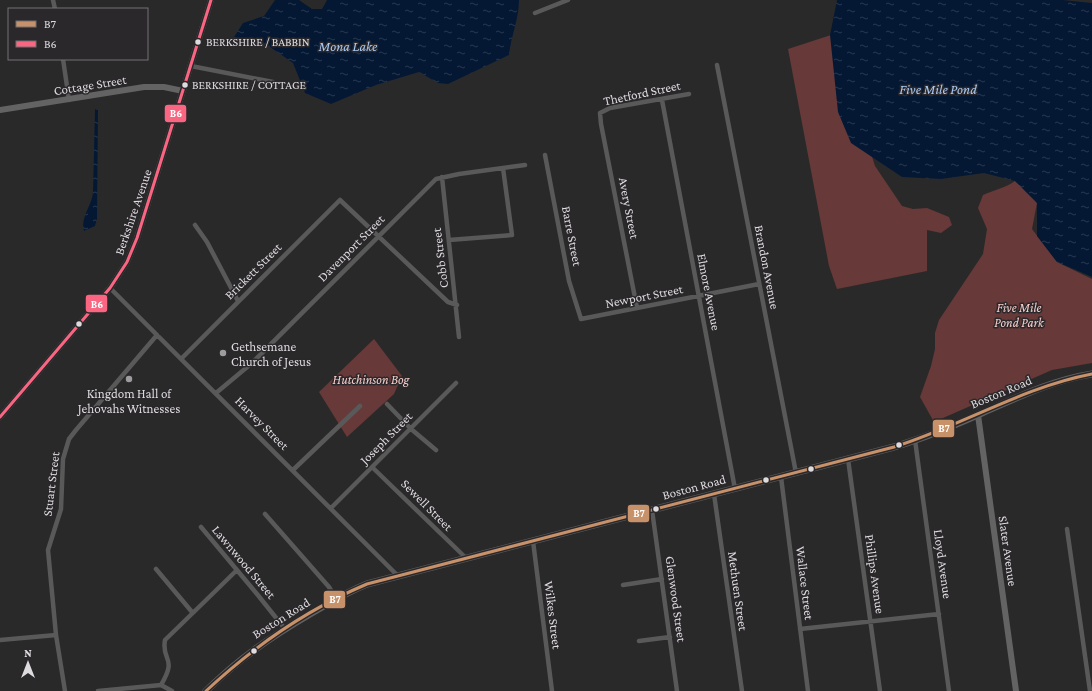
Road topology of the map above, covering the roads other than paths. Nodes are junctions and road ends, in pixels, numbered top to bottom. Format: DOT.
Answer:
graph roads {
  1 [pos="211,0"];
  2 [pos="566,0"];
  3 [pos="535,13"];
  4 [pos="63,60"];
  5 [pos="718,65"];
  6 [pos="190,66"];
  7 [pos="273,82"];
  8 [pos="183,91"];
  9 [pos="689,94"];
  10 [pos="69,100"];
  11 [pos="662,100"];
  12 [pos="0,110"];
  13 [pos="600,113"];
  14 [pos="545,155"];
  15 [pos="525,165"];
  16 [pos="503,168"];
  17 [pos="442,177"];
  18 [pos="195,225"];
  19 [pos="379,236"];
  20 [pos="449,240"];
  21 [pos="759,284"];
  22 [pos="110,288"];
  23 [pos="699,297"];
  24 [pos="238,301"];
  25 [pos="457,305"];
  26 [pos="637,308"];
  27 [pos="581,319"];
  28 [pos="158,334"];
  29 [pos="459,337"];
  30 [pos="182,358"];
  31 [pos="1092,374"];
  32 [pos="456,383"];
  33 [pos="216,393"];
  34 [pos="387,404"];
  35 [pos="360,406"];
  36 [pos="978,415"];
  37 [pos="0,417"];
  38 [pos="411,429"];
  39 [pos="915,440"];
  40 [pos="436,450"];
  41 [pos="848,459"];
  42 [pos="372,467"];
  43 [pos="293,470"];
  44 [pos="796,473"];
  45 [pos="781,477"];
  46 [pos="735,489"];
  47 [pos="714,494"];
  48 [pos="331,508"];
  49 [pos="652,510"];
  50 [pos="265,514"];
  51 [pos="201,527"];
  52 [pos="1067,529"];
  53 [pos="533,541"];
  54 [pos="466,558"];
  55 [pos="156,569"];
  56 [pos="237,570"];
  57 [pos="397,576"];
  58 [pos="662,580"];
  59 [pos="623,585"];
  60 [pos="336,599"];
  61 [pos="192,612"];
  62 [pos="938,614"];
  63 [pos="870,620"];
  64 [pos="285,629"];
  65 [pos="800,629"];
  66 [pos="56,635"];
  67 [pos="670,637"];
  68 [pos="0,640"];
  69 [pos="639,641"];
  70 [pos="161,685"];
  71 [pos="65,691"];
  72 [pos="98,691"];
  73 [pos="172,691"];
  74 [pos="206,691"];
  75 [pos="552,691"];
  76 [pos="677,691"];
  77 [pos="742,691"];
  78 [pos="808,691"];
  79 [pos="880,691"];
  80 [pos="949,691"];
  81 [pos="1016,691"];
  82 [pos="1090,691"];
  1 -- 6 [label="main road, Berkshire Avenue"];
  2 -- 3 [label="street"];
  4 -- 10 [label="street"];
  5 -- 21 [label="street, Brandon Avenue"];
  6 -- 7 [label="street"];
  6 -- 8 [label="main road, Berkshire Avenue"];
  8 -- 10 [label="main road, Cottage Street"];
  8 -- 22 [label="main road, Berkshire Avenue"];
  9 -- 11 [label="street, Thetford Street"];
  10 -- 12 [label="main road, Cottage Street"];
  11 -- 13 [label="street, Thetford Street"];
  11 -- 23 [label="street, Elmore Avenue"];
  13 -- 26 [label="street, Avery Street"];
  14 -- 27 [label="street, Barre Street"];
  15 -- 16 [label="street, Davenport Street"];
  16 -- 17 [label="street, Davenport Street"];
  16 -- 20 [label="street"];
  17 -- 19 [label="street, Davenport Street"];
  17 -- 20 [label="street, Cobb Street"];
  18 -- 24 [label="street"];
  19 -- 24 [label="street, Brickett Street"];
  19 -- 25 [label="street"];
  19 -- 33 [label="street, Davenport Street"];
  20 -- 25 [label="street, Cobb Street"];
  21 -- 23 [label="street, Newport Street"];
  21 -- 44 [label="street, Brandon Avenue"];
  22 -- 28 [label="street, Harvey Street"];
  22 -- 37 [label="main road, Berkshire Avenue"];
  23 -- 26 [label="street, Newport Street"];
  23 -- 46 [label="street, Elmore Avenue"];
  24 -- 30 [label="street, Brickett Street"];
  25 -- 29 [label="street, Cobb Street"];
  26 -- 27 [label="street, Newport Street"];
  28 -- 30 [label="street, Harvey Street"];
  28 -- 66 [label="street, Stuart Street"];
  30 -- 33 [label="street, Harvey Street"];
  31 -- 36 [label="main road, Boston Road"];
  32 -- 38 [label="street, Joseph Street"];
  33 -- 43 [label="street, Harvey Street"];
  34 -- 38 [label="street"];
  35 -- 43 [label="street"];
  36 -- 39 [label="main road, Boston Road"];
  36 -- 81 [label="main road, Slater Avenue"];
  38 -- 40 [label="street"];
  38 -- 42 [label="street, Joseph Street"];
  39 -- 41 [label="main road, Boston Road"];
  39 -- 62 [label="street, Lloyd Avenue"];
  41 -- 44 [label="main road, Boston Road"];
  41 -- 63 [label="street, Phillips Avenue"];
  42 -- 48 [label="street, Joseph Street"];
  42 -- 54 [label="street, Sewell Street"];
  43 -- 48 [label="street, Harvey Street"];
  44 -- 45 [label="main road, Boston Road"];
  45 -- 46 [label="main road, Boston Road"];
  45 -- 65 [label="street, Wallace Street"];
  46 -- 47 [label="main road, Boston Road"];
  47 -- 49 [label="main road, Boston Road"];
  47 -- 77 [label="street, Methuen Street"];
  48 -- 57 [label="street, Harvey Street"];
  49 -- 53 [label="main road, Boston Road"];
  49 -- 58 [label="street, Glenwood Street"];
  50 -- 60 [label="street"];
  51 -- 56 [label="street, Lawnwood Street"];
  52 -- 82 [label="street"];
  53 -- 54 [label="main road, Boston Road"];
  53 -- 75 [label="street, Wilkes Street"];
  54 -- 57 [label="main road, Boston Road"];
  55 -- 61 [label="street"];
  56 -- 61 [label="street"];
  56 -- 64 [label="street, Lawnwood Street"];
  57 -- 60 [label="main road, Boston Road"];
  58 -- 59 [label="street"];
  58 -- 67 [label="street, Glenwood Street"];
  60 -- 64 [label="main road, Boston Road"];
  61 -- 70 [label="street"];
  62 -- 63 [label="street"];
  62 -- 80 [label="street, Lloyd Avenue"];
  63 -- 65 [label="street"];
  63 -- 79 [label="street, Phillips Avenue"];
  64 -- 74 [label="main road, Boston Road"];
  65 -- 78 [label="street, Wallace Street"];
  66 -- 68 [label="street"];
  66 -- 71 [label="street, Stuart Street"];
  67 -- 69 [label="street"];
  67 -- 76 [label="street, Glenwood Street"];
  70 -- 72 [label="street"];
  70 -- 73 [label="street"];
}
